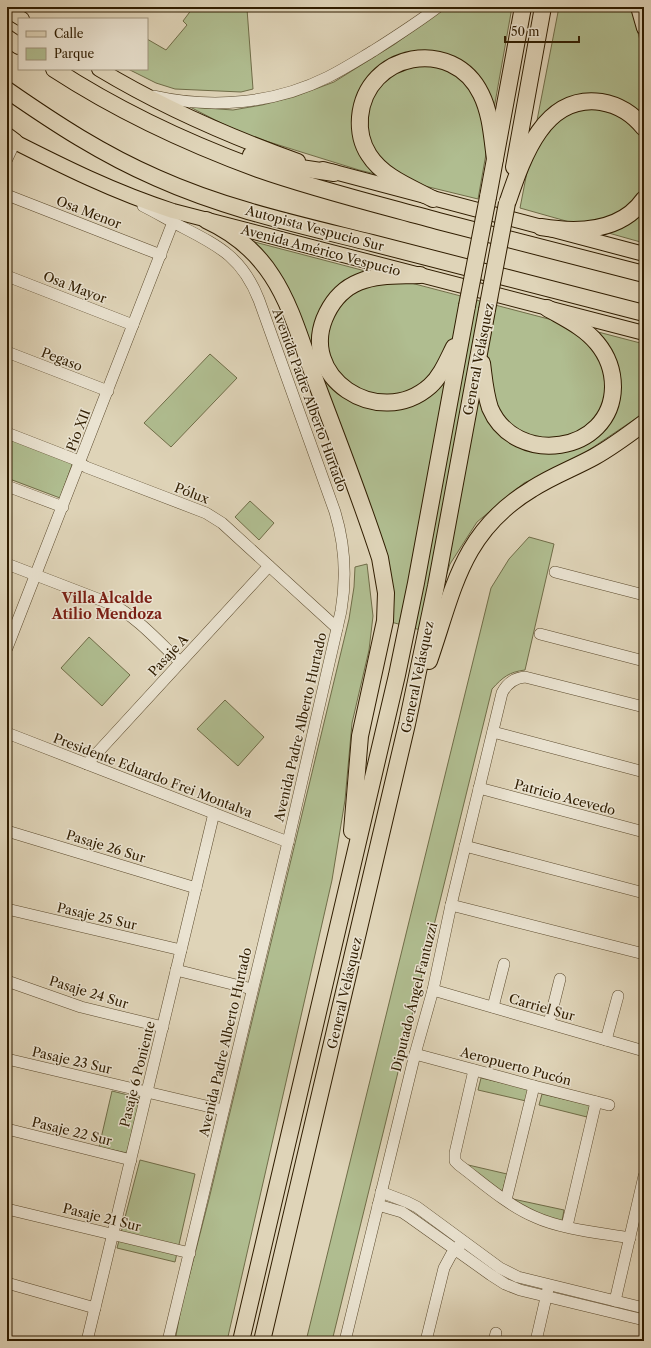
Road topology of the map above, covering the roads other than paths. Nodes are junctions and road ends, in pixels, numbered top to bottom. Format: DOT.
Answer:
graph roads {
  1 [pos="438,7"];
  2 [pos="523,7"];
  3 [pos="543,7"];
  4 [pos="638,7"];
  5 [pos="7,10"];
  6 [pos="20,18"];
  7 [pos="644,28"];
  8 [pos="7,38"];
  9 [pos="18,45"];
  10 [pos="56,70"];
  11 [pos="101,70"];
  12 [pos="7,90"];
  13 [pos="141,93"];
  14 [pos="155,125"];
  15 [pos="644,128"];
  16 [pos="10,139"];
  17 [pos="7,159"];
  18 [pos="495,159"];
  19 [pos="334,173"];
  20 [pos="120,192"];
  21 [pos="7,195"];
  22 [pos="433,199"];
  23 [pos="644,199"];
  24 [pos="508,202"];
  25 [pos="206,220"];
  26 [pos="173,222"];
  27 [pos="541,227"];
  28 [pos="644,254"];
  29 [pos="161,255"];
  30 [pos="644,274"];
  31 [pos="420,275"];
  32 [pos="7,276"];
  33 [pos="547,308"];
  34 [pos="644,312"];
  35 [pos="134,325"];
  36 [pos="463,326"];
  37 [pos="644,333"];
  38 [pos="480,342"];
  39 [pos="7,352"];
  40 [pos="108,391"];
  41 [pos="644,423"];
  42 [pos="7,433"];
  43 [pos="80,463"];
  44 [pos="7,486"];
  45 [pos="63,507"];
  46 [pos="7,564"];
  47 [pos="269,566"];
  48 [pos="554,572"];
  49 [pos="36,575"];
  50 [pos="644,595"];
  51 [pos="337,628"];
  52 [pos="540,634"];
  53 [pos="8,645"];
  54 [pos="644,661"];
  55 [pos="180,662"];
  56 [pos="644,707"];
  57 [pos="407,724"];
  58 [pos="493,732"];
  59 [pos="7,733"];
  60 [pos="87,764"];
  61 [pos="644,772"];
  62 [pos="479,788"];
  63 [pos="214,813"];
  64 [pos="7,831"];
  65 [pos="644,832"];
  66 [pos="288,842"];
  67 [pos="465,846"];
  68 [pos="196,888"];
  69 [pos="345,893"];
  70 [pos="644,893"];
  71 [pos="451,905"];
  72 [pos="7,909"];
  73 [pos="181,950"];
  74 [pos="644,954"];
  75 [pos="504,964"];
  76 [pos="176,970"];
  77 [pos="560,979"];
  78 [pos="7,981"];
  79 [pos="252,989"];
  80 [pos="433,990"];
  81 [pos="618,996"];
  82 [pos="493,1007"];
  83 [pos="549,1023"];
  84 [pos="163,1027"];
  85 [pos="606,1040"];
  86 [pos="644,1051"];
  87 [pos="415,1054"];
  88 [pos="7,1059"];
  89 [pos="474,1070"];
  90 [pos="534,1086"];
  91 [pos="147,1092"];
  92 [pos="596,1102"];
  93 [pos="609,1105"];
  94 [pos="223,1110"];
  95 [pos="7,1129"];
  96 [pos="131,1160"];
  97 [pos="644,1176"];
  98 [pos="381,1192"];
  99 [pos="641,1199"];
  100 [pos="506,1200"];
  101 [pos="378,1205"];
  102 [pos="7,1209"];
  103 [pos="567,1226"];
  104 [pos="113,1234"];
  105 [pos="630,1238"];
  106 [pos="459,1245"];
  107 [pos="190,1253"];
  108 [pos="7,1283"];
  109 [pos="548,1291"];
  110 [pos="615,1301"];
  111 [pos="95,1308"];
  112 [pos="644,1308"];
  113 [pos="644,1320"];
  114 [pos="87,1341"];
  115 [pos="168,1341"];
  116 [pos="241,1341"];
  117 [pos="262,1341"];
  118 [pos="345,1341"];
  119 [pos="426,1341"];
  120 [pos="536,1341"];
  1 -- 13 [label="street"];
  2 -- 18 [label="highway, General Velásquez"];
  3 -- 24 [label="highway, General Velásquez"];
  4 -- 7 [label="main road"];
  5 -- 6 [label="main road"];
  8 -- 9 [label="highway"];
  10 -- 14 [label="highway"];
  11 -- 13 [label="main road"];
  12 -- 34 [label="highway, Autopista Vespucio Sur"];
  13 -- 19 [label="main road"];
  14 -- 19 [label="highway"];
  14 -- 30 [label="highway"];
  15 -- 24 [label="highway"];
  16 -- 17 [label="street"];
  16 -- 20 [label="main road, Avenida Américo Vespucio"];
  18 -- 22 [label="highway"];
  18 -- 36 [label="highway, General Velásquez, bridge"];
  19 -- 22 [label="main road"];
  20 -- 25 [label="main road, Avenida Américo Vespucio"];
  20 -- 26 [label="street, Avenida Padre Alberto Hurtado"];
  21 -- 29 [label="street, Osa Menor"];
  22 -- 27 [label="main road"];
  23 -- 27 [label="highway"];
  24 -- 38 [label="highway, General Velásquez, bridge"];
  25 -- 31 [label="main road, Avenida Américo Vespucio"];
  25 -- 69 [label="highway"];
  26 -- 29 [label="street, Pío XII"];
  26 -- 51 [label="street, Avenida Padre Alberto Hurtado"];
  27 -- 28 [label="main road"];
  29 -- 35 [label="street, Pío XII"];
  31 -- 33 [label="main road, Avenida Américo Vespucio"];
  31 -- 36 [label="highway"];
  32 -- 35 [label="street, Osa Mayor"];
  33 -- 37 [label="main road, Avenida Américo Vespucio"];
  33 -- 38 [label="highway"];
  35 -- 40 [label="street, Pío XII"];
  36 -- 69 [label="highway, General Velásquez"];
  38 -- 57 [label="highway, General Velásquez"];
  39 -- 40 [label="street, Pegaso"];
  40 -- 43 [label="street, Pío XII"];
  41 -- 57 [label="highway"];
  42 -- 43 [label="street, Pólux"];
  43 -- 45 [label="street, Pío XII"];
  43 -- 47 [label="street, Pólux"];
  44 -- 45 [label="street"];
  45 -- 49 [label="street, Pío XII"];
  46 -- 49 [label="street"];
  47 -- 51 [label="street, Pólux"];
  47 -- 55 [label="street, Pasaje A"];
  48 -- 50 [label="street"];
  49 -- 53 [label="street, Pío XII"];
  49 -- 55 [label="street"];
  51 -- 66 [label="street, Avenida Padre Alberto Hurtado"];
  52 -- 54 [label="street"];
  55 -- 60 [label="street, Pasaje A"];
  56 -- 58 [label="street, Diputado Ángel Fantuzzi"];
  57 -- 117 [label="highway, General Velásquez"];
  58 -- 61 [label="street"];
  58 -- 62 [label="street, Diputado Ángel Fantuzzi"];
  59 -- 60 [label="street, Presidente Eduardo Frei Montalva"];
  60 -- 63 [label="street, Presidente Eduardo Frei Montalva"];
  62 -- 65 [label="street, Patricio Acevedo"];
  62 -- 67 [label="street, Diputado Ángel Fantuzzi"];
  63 -- 66 [label="street, Presidente Eduardo Frei Montalva"];
  63 -- 68 [label="street, Pasaje 6 Poniente"];
  64 -- 68 [label="street, Pasaje 26 Sur"];
  66 -- 79 [label="street, Avenida Padre Alberto Hurtado"];
  67 -- 70 [label="street"];
  67 -- 71 [label="street, Diputado Ángel Fantuzzi"];
  68 -- 73 [label="street, Pasaje 6 Poniente"];
  69 -- 116 [label="highway, General Velásquez"];
  71 -- 74 [label="street"];
  71 -- 80 [label="street, Diputado Ángel Fantuzzi"];
  72 -- 73 [label="street, Pasaje 25 Sur"];
  73 -- 76 [label="street, Pasaje 6 Poniente"];
  75 -- 82 [label="street"];
  76 -- 79 [label="street"];
  76 -- 84 [label="street, Pasaje 6 Poniente"];
  77 -- 83 [label="street"];
  78 -- 84 [label="street, Pasaje 24 Sur"];
  79 -- 94 [label="street, Avenida Padre Alberto Hurtado"];
  80 -- 82 [label="street, Carriel Sur"];
  80 -- 87 [label="street, Diputado Ángel Fantuzzi"];
  81 -- 85 [label="street"];
  82 -- 83 [label="street, Carriel Sur"];
  83 -- 85 [label="street, Carriel Sur"];
  84 -- 91 [label="street, Pasaje 6 Poniente"];
  85 -- 86 [label="street, Carriel Sur"];
  87 -- 89 [label="street, Aeropuerto Pucón"];
  87 -- 98 [label="street, Diputado Ángel Fantuzzi"];
  88 -- 91 [label="street, Pasaje 23 Sur"];
  89 -- 90 [label="street, Aeropuerto Pucón"];
  89 -- 100 [label="street"];
  90 -- 92 [label="street, Aeropuerto Pucón"];
  90 -- 100 [label="street"];
  91 -- 94 [label="street, Pasaje 23 Sur"];
  91 -- 96 [label="street, Pasaje 6 Poniente"];
  92 -- 93 [label="street, Aeropuerto Pucón"];
  92 -- 103 [label="street"];
  94 -- 107 [label="street, Avenida Padre Alberto Hurtado"];
  95 -- 96 [label="street, Pasaje 22 Sur"];
  96 -- 104 [label="street, Pasaje 6 Poniente"];
  97 -- 99 [label="street"];
  98 -- 101 [label="street, Diputado Ángel Fantuzzi"];
  98 -- 106 [label="street"];
  99 -- 105 [label="street"];
  100 -- 103 [label="street"];
  101 -- 106 [label="street"];
  101 -- 118 [label="street, Diputado Ángel Fantuzzi"];
  102 -- 104 [label="street, Pasaje 21 Sur"];
  103 -- 105 [label="street"];
  104 -- 107 [label="street, Pasaje 21 Sur"];
  104 -- 111 [label="street, Pasaje 6 Poniente"];
  105 -- 110 [label="street"];
  106 -- 109 [label="street"];
  106 -- 119 [label="street"];
  107 -- 115 [label="street, Avenida Padre Alberto Hurtado"];
  108 -- 111 [label="street"];
  109 -- 110 [label="street"];
  109 -- 113 [label="street"];
  109 -- 120 [label="street"];
  110 -- 112 [label="street"];
  111 -- 114 [label="street, Pasaje 6 Poniente"];
}
